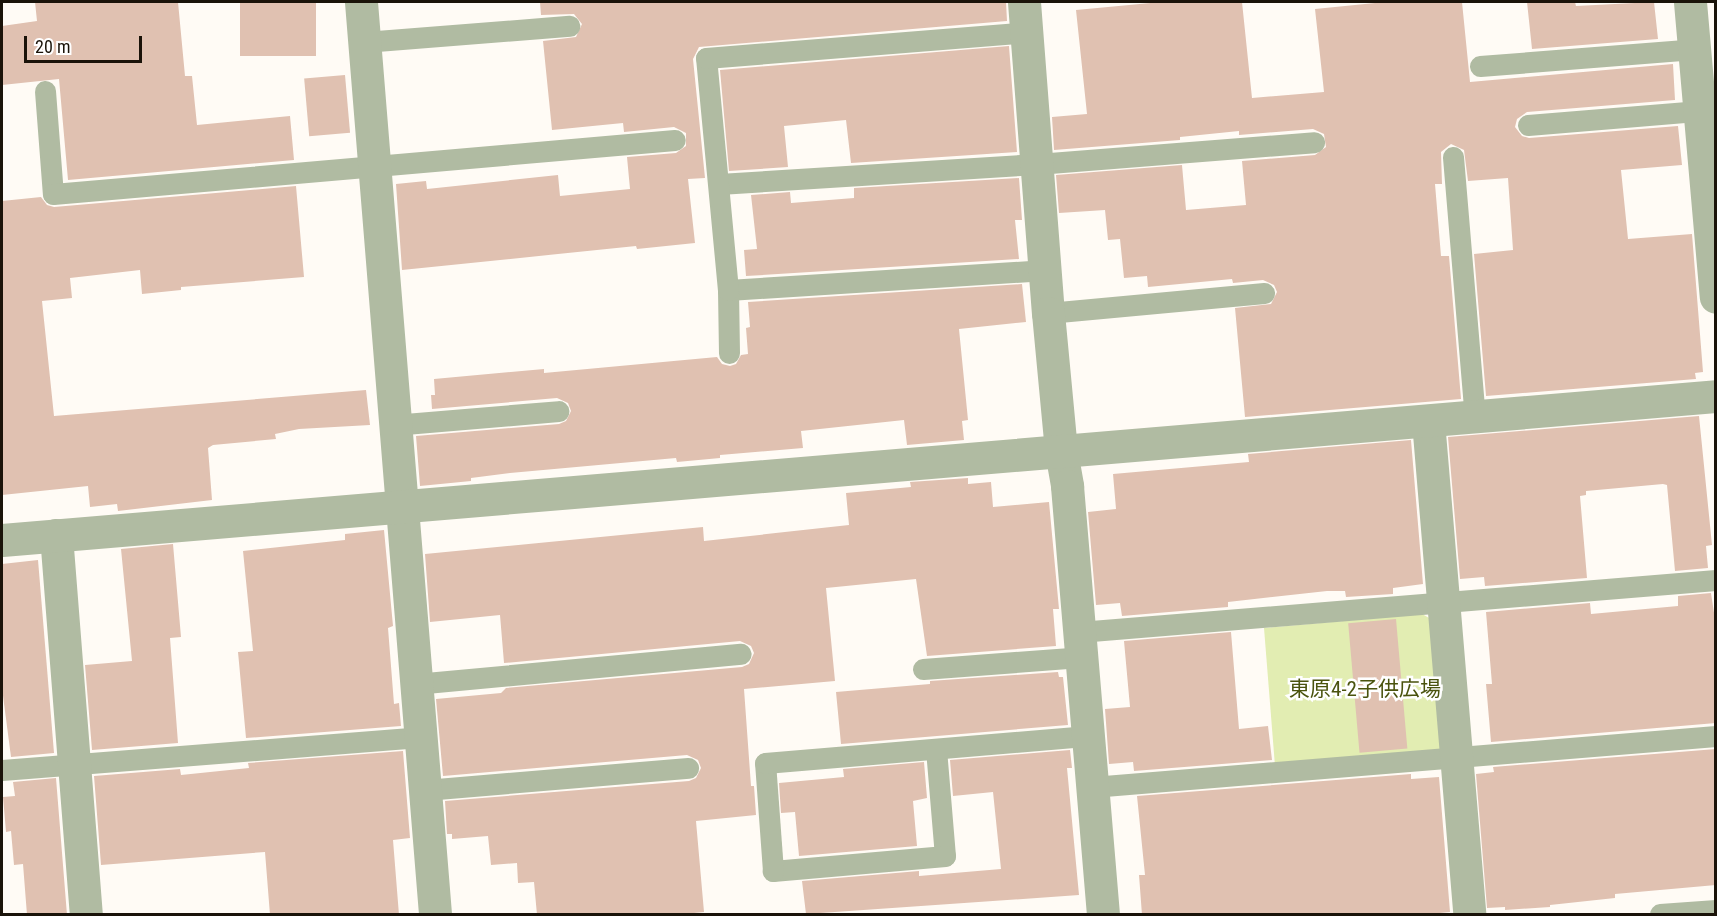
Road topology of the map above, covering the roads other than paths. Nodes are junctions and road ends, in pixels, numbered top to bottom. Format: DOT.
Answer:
graph roads {
  1 [pos="361,2"];
  2 [pos="1690,2"];
  3 [pos="1025,17"];
  4 [pos="569,26"];
  5 [pos="364,42"];
  6 [pos="1705,48"];
  7 [pos="1480,66"];
  8 [pos="45,91"];
  9 [pos="1699,111"];
  10 [pos="1528,125"];
  11 [pos="675,140"];
  12 [pos="1314,142"];
  13 [pos="1453,157"];
  14 [pos="1037,164"];
  15 [pos="374,168"];
  16 [pos="719,184"];
  17 [pos="1045,270"];
  18 [pos="728,291"];
  19 [pos="1264,293"];
  20 [pos="1716,297"];
  21 [pos="1048,313"];
  22 [pos="729,352"];
  23 [pos="1716,396"];
  24 [pos="558,411"];
  25 [pos="1475,417"];
  26 [pos="1428,421"];
  27 [pos="393,425"];
  28 [pos="1061,451"];
  29 [pos="400,504"];
  30 [pos="56,535"];
  31 [pos="2,540"];
  32 [pos="1716,580"];
  33 [pos="1443,602"];
  34 [pos="1080,644"];
  35 [pos="741,654"];
  36 [pos="923,669"];
  37 [pos="415,684"];
  38 [pos="1088,736"];
  39 [pos="1716,736"];
  40 [pos="420,737"];
  41 [pos="936,749"];
  42 [pos="1456,757"];
  43 [pos="74,765"];
  44 [pos="688,768"];
  45 [pos="2,770"];
  46 [pos="1092,787"];
  47 [pos="424,790"];
  48 [pos="1716,910"];
  49 [pos="86,915"];
  50 [pos="435,915"];
  51 [pos="1103,915"];
  52 [pos="1469,915"];
  53 [pos="1660,915"];
  1 -- 5 [label="street"];
  2 -- 6 [label="street"];
  3 -- 14 [label="street"];
  3 -- 16 [label="lane"];
  4 -- 5 [label="lane"];
  5 -- 15 [label="street"];
  6 -- 7 [label="lane"];
  6 -- 9 [label="street"];
  8 -- 15 [label="lane"];
  9 -- 10 [label="lane"];
  9 -- 20 [label="street"];
  11 -- 15 [label="lane"];
  12 -- 14 [label="lane"];
  13 -- 25 [label="lane"];
  14 -- 16 [label="lane"];
  14 -- 17 [label="street"];
  15 -- 27 [label="street"];
  16 -- 18 [label="lane"];
  17 -- 18 [label="lane"];
  17 -- 21 [label="street"];
  18 -- 22 [label="lane"];
  19 -- 21 [label="lane"];
  21 -- 28 [label="street"];
  23 -- 25 [label="street"];
  24 -- 27 [label="lane"];
  25 -- 26 [label="street"];
  26 -- 28 [label="street"];
  26 -- 33 [label="street"];
  27 -- 29 [label="street"];
  28 -- 29 [label="street"];
  28 -- 34 [label="street"];
  29 -- 30 [label="street"];
  29 -- 37 [label="street"];
  30 -- 31 [label="street"];
  30 -- 43 [label="street"];
  32 -- 33 [label="lane"];
  33 -- 34 [label="lane"];
  33 -- 42 [label="street"];
  34 -- 36 [label="lane"];
  34 -- 38 [label="street"];
  35 -- 37 [label="lane"];
  37 -- 40 [label="street"];
  38 -- 41 [label="lane"];
  38 -- 46 [label="street"];
  39 -- 42 [label="lane"];
  40 -- 43 [label="lane"];
  40 -- 47 [label="street"];
  41 -- 41 [label="lane"];
  42 -- 46 [label="lane"];
  42 -- 52 [label="street"];
  43 -- 45 [label="lane"];
  43 -- 49 [label="street"];
  44 -- 47 [label="lane"];
  46 -- 51 [label="street"];
  47 -- 50 [label="street"];
  48 -- 53 [label="lane"];
}
